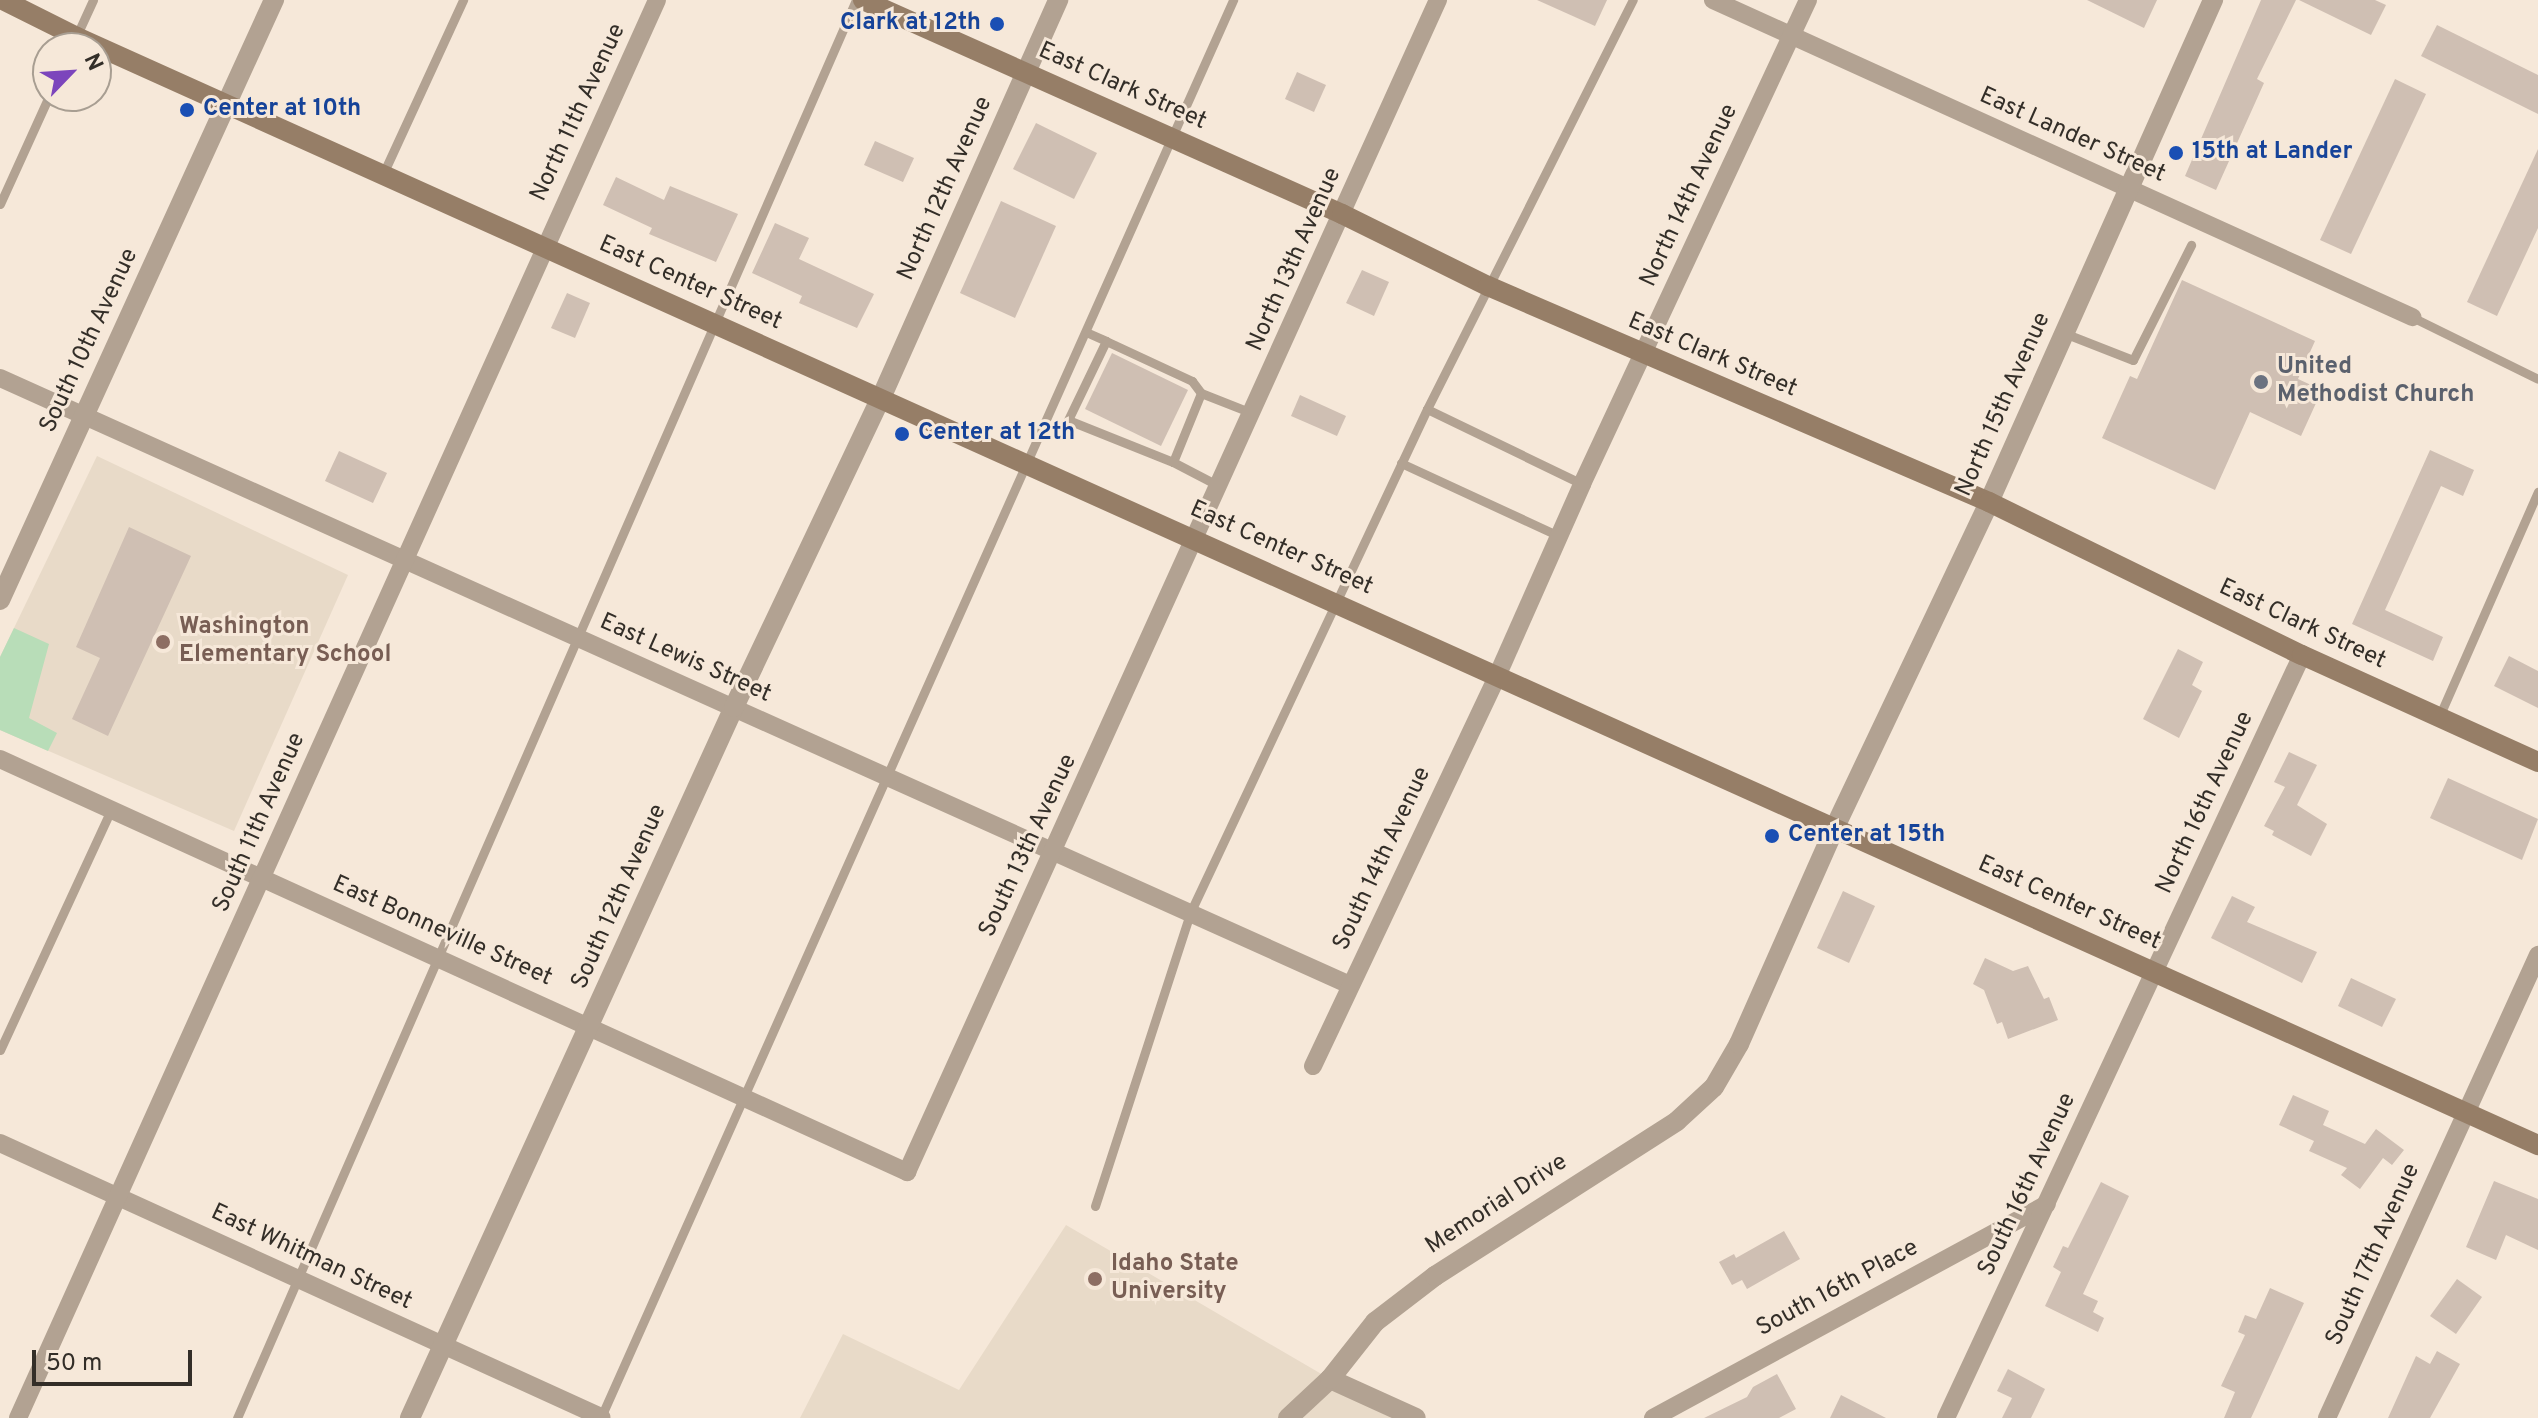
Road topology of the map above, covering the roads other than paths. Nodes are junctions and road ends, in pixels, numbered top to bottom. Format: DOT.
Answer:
graph roads {
  1 [pos="3,0"];
  2 [pos="93,0"];
  3 [pos="274,0"];
  4 [pos="463,0"];
  5 [pos="657,0"];
  6 [pos="856,0"];
  7 [pos="863,0"];
  8 [pos="1058,0"];
  9 [pos="1233,0"];
  10 [pos="1438,0"];
  11 [pos="1633,0"];
  12 [pos="1713,0"];
  13 [pos="1808,0"];
  14 [pos="2213,0"];
  15 [pos="57,32"];
  16 [pos="79,32"];
  17 [pos="1790,35"];
  18 [pos="112,57"];
  19 [pos="1026,72"];
  20 [pos="227,104"];
  21 [pos="42,112"];
  22 [pos="1172,138"];
  23 [pos="383,174"];
  24 [pos="2129,188"];
  25 [pos="0,204"];
  26 [pos="1342,214"];
  27 [pos="2191,245"];
  28 [pos="545,247"];
  29 [pos="1488,286"];
  30 [pos="2412,317"];
  31 [pos="714,324"];
  32 [pos="1086,332"];
  33 [pos="2064,333"];
  34 [pos="1106,341"];
  35 [pos="1643,355"];
  36 [pos="0,378"];
  37 [pos="2538,379"];
  38 [pos="1201,393"];
  39 [pos="881,398"];
  40 [pos="1427,409"];
  41 [pos="1253,414"];
  42 [pos="84,416"];
  43 [pos="1173,462"];
  44 [pos="1401,463"];
  45 [pos="1025,464"];
  46 [pos="1582,484"];
  47 [pos="1220,487"];
  48 [pos="2538,492"];
  49 [pos="1989,502"];
  50 [pos="1559,536"];
  51 [pos="1196,540"];
  52 [pos="404,559"];
  53 [pos="0,600"];
  54 [pos="1338,603"];
  55 [pos="578,637"];
  56 [pos="2302,655"];
  57 [pos="1498,674"];
  58 [pos="734,707"];
  59 [pos="2439,717"];
  60 [pos="0,759"];
  61 [pos="2538,762"];
  62 [pos="888,776"];
  63 [pos="111,810"];
  64 [pos="1835,827"];
  65 [pos="1053,850"];
  66 [pos="261,878"];
  67 [pos="1191,911"];
  68 [pos="2538,955"];
  69 [pos="437,958"];
  70 [pos="2152,970"];
  71 [pos="1350,985"];
  72 [pos="589,1028"];
  73 [pos="1739,1044"];
  74 [pos="0,1050"];
  75 [pos="1313,1066"];
  76 [pos="744,1098"];
  77 [pos="2465,1112"];
  78 [pos="0,1143"];
  79 [pos="2538,1145"];
  80 [pos="907,1172"];
  81 [pos="118,1197"];
  82 [pos="2047,1204"];
  83 [pos="1095,1206"];
  84 [pos="298,1279"];
  85 [pos="442,1345"];
  86 [pos="1330,1379"];
  87 [pos="601,1417"];
  88 [pos="18,1418"];
  89 [pos="237,1418"];
  90 [pos="410,1418"];
  91 [pos="1288,1418"];
  92 [pos="1416,1418"];
  93 [pos="1653,1418"];
  94 [pos="1946,1418"];
  95 [pos="2327,1418"];
  1 -- 15 [label="main road, East Center Street"];
  2 -- 16 [label="lane"];
  3 -- 20 [label="street, South 10th Avenue"];
  4 -- 23 [label="lane"];
  5 -- 28 [label="street, North 11th Avenue"];
  6 -- 31 [label="lane"];
  7 -- 19 [label="main road, East Clark Street"];
  8 -- 19 [label="street, North 12th Avenue"];
  9 -- 22 [label="lane"];
  10 -- 26 [label="street, North 13th Avenue"];
  11 -- 29 [label="lane"];
  12 -- 17 [label="street, East Lander Street"];
  13 -- 17 [label="street, North 14th Avenue"];
  14 -- 24 [label="street, North 15th Avenue"];
  17 -- 24 [label="street, East Lander Street"];
  17 -- 35 [label="street, North 14th Avenue"];
  18 -- 20 [label="main road, East Center Street"];
  19 -- 22 [label="main road, East Clark Street"];
  19 -- 39 [label="street, North 12th Avenue"];
  20 -- 23 [label="main road, East Center Street"];
  20 -- 42 [label="street, South 10th Avenue"];
  21 -- 25 [label="lane"];
  22 -- 26 [label="main road, East Clark Street"];
  22 -- 32 [label="lane"];
  23 -- 28 [label="main road, East Center Street"];
  24 -- 30 [label="street, East Lander Street"];
  24 -- 33 [label="street, North 15th Avenue"];
  26 -- 29 [label="main road, East Clark Street"];
  26 -- 41 [label="street, North 13th Avenue"];
  27 -- 33 [label="lane"];
  28 -- 31 [label="main road, East Center Street"];
  28 -- 52 [label="street, South 11th Avenue"];
  29 -- 35 [label="main road, East Clark Street"];
  29 -- 40 [label="lane"];
  30 -- 37 [label="lane"];
  31 -- 39 [label="main road, East Center Street"];
  31 -- 55 [label="lane"];
  32 -- 34 [label="lane"];
  32 -- 45 [label="lane"];
  33 -- 49 [label="street, North 15th Avenue"];
  34 -- 38 [label="lane"];
  34 -- 43 [label="lane"];
  35 -- 46 [label="street, North 14th Avenue"];
  35 -- 49 [label="main road, East Clark Street"];
  36 -- 42 [label="street, East Lewis Street"];
  38 -- 41 [label="lane"];
  38 -- 43 [label="lane"];
  39 -- 45 [label="main road, East Center Street"];
  39 -- 58 [label="street, South 12th Avenue"];
  40 -- 44 [label="lane"];
  40 -- 46 [label="lane"];
  41 -- 47 [label="street, North 13th Avenue"];
  42 -- 52 [label="street, East Lewis Street"];
  42 -- 53 [label="street, South 10th Avenue"];
  43 -- 47 [label="lane"];
  44 -- 50 [label="lane"];
  44 -- 54 [label="lane"];
  45 -- 51 [label="main road, East Center Street"];
  45 -- 62 [label="lane"];
  46 -- 50 [label="street, North 14th Avenue"];
  47 -- 51 [label="street, North 13th Avenue"];
  48 -- 59 [label="lane"];
  49 -- 56 [label="main road, East Clark Street"];
  49 -- 64 [label="street, North 15th Avenue"];
  50 -- 57 [label="street, North 14th Avenue"];
  51 -- 54 [label="main road, East Center Street"];
  51 -- 65 [label="street, South 13th Avenue"];
  52 -- 55 [label="street, East Lewis Street"];
  52 -- 66 [label="street, South 11th Avenue"];
  54 -- 57 [label="main road, East Center Street"];
  54 -- 67 [label="lane"];
  55 -- 58 [label="street, East Lewis Street"];
  55 -- 69 [label="lane"];
  56 -- 59 [label="main road, East Clark Street"];
  56 -- 70 [label="street, North 16th Avenue"];
  57 -- 64 [label="main road, East Center Street"];
  57 -- 71 [label="street, South 14th Avenue"];
  58 -- 62 [label="street, East Lewis Street"];
  58 -- 72 [label="street, South 12th Avenue"];
  59 -- 61 [label="main road, East Clark Street"];
  60 -- 63 [label="street, East Bonneville Street"];
  62 -- 65 [label="street, East Lewis Street"];
  62 -- 76 [label="lane"];
  63 -- 66 [label="street, East Bonneville Street"];
  63 -- 74 [label="lane"];
  64 -- 70 [label="main road, East Center Street"];
  64 -- 73 [label="street, North 15th Avenue"];
  65 -- 67 [label="street, East Lewis Street"];
  65 -- 80 [label="street, South 13th Avenue"];
  66 -- 69 [label="street, East Bonneville Street"];
  66 -- 81 [label="street, South 11th Avenue"];
  67 -- 71 [label="street, East Lewis Street"];
  67 -- 83 [label="lane"];
  68 -- 77 [label="street, South 17th Avenue"];
  69 -- 72 [label="street, East Bonneville Street"];
  69 -- 84 [label="lane"];
  70 -- 77 [label="main road, East Center Street"];
  70 -- 82 [label="street, South 16th Avenue"];
  71 -- 75 [label="street, South 14th Avenue"];
  72 -- 76 [label="street, East Bonneville Street"];
  72 -- 85 [label="street, South 12th Avenue"];
  73 -- 86 [label="street, Memorial Drive"];
  76 -- 80 [label="street, East Bonneville Street"];
  76 -- 87 [label="lane"];
  77 -- 79 [label="main road, East Center Street"];
  77 -- 95 [label="street, South 17th Avenue"];
  78 -- 81 [label="street, East Whitman Street"];
  81 -- 84 [label="street, East Whitman Street"];
  81 -- 88 [label="street, South 11th Avenue"];
  82 -- 93 [label="street, South 16th Place"];
  82 -- 94 [label="street, South 16th Avenue"];
  84 -- 85 [label="street, East Whitman Street"];
  84 -- 89 [label="lane"];
  85 -- 87 [label="street, East Whitman Street"];
  85 -- 90 [label="street, South 12th Avenue"];
  86 -- 91 [label="street, Memorial Drive"];
  86 -- 92 [label="street"];
}
